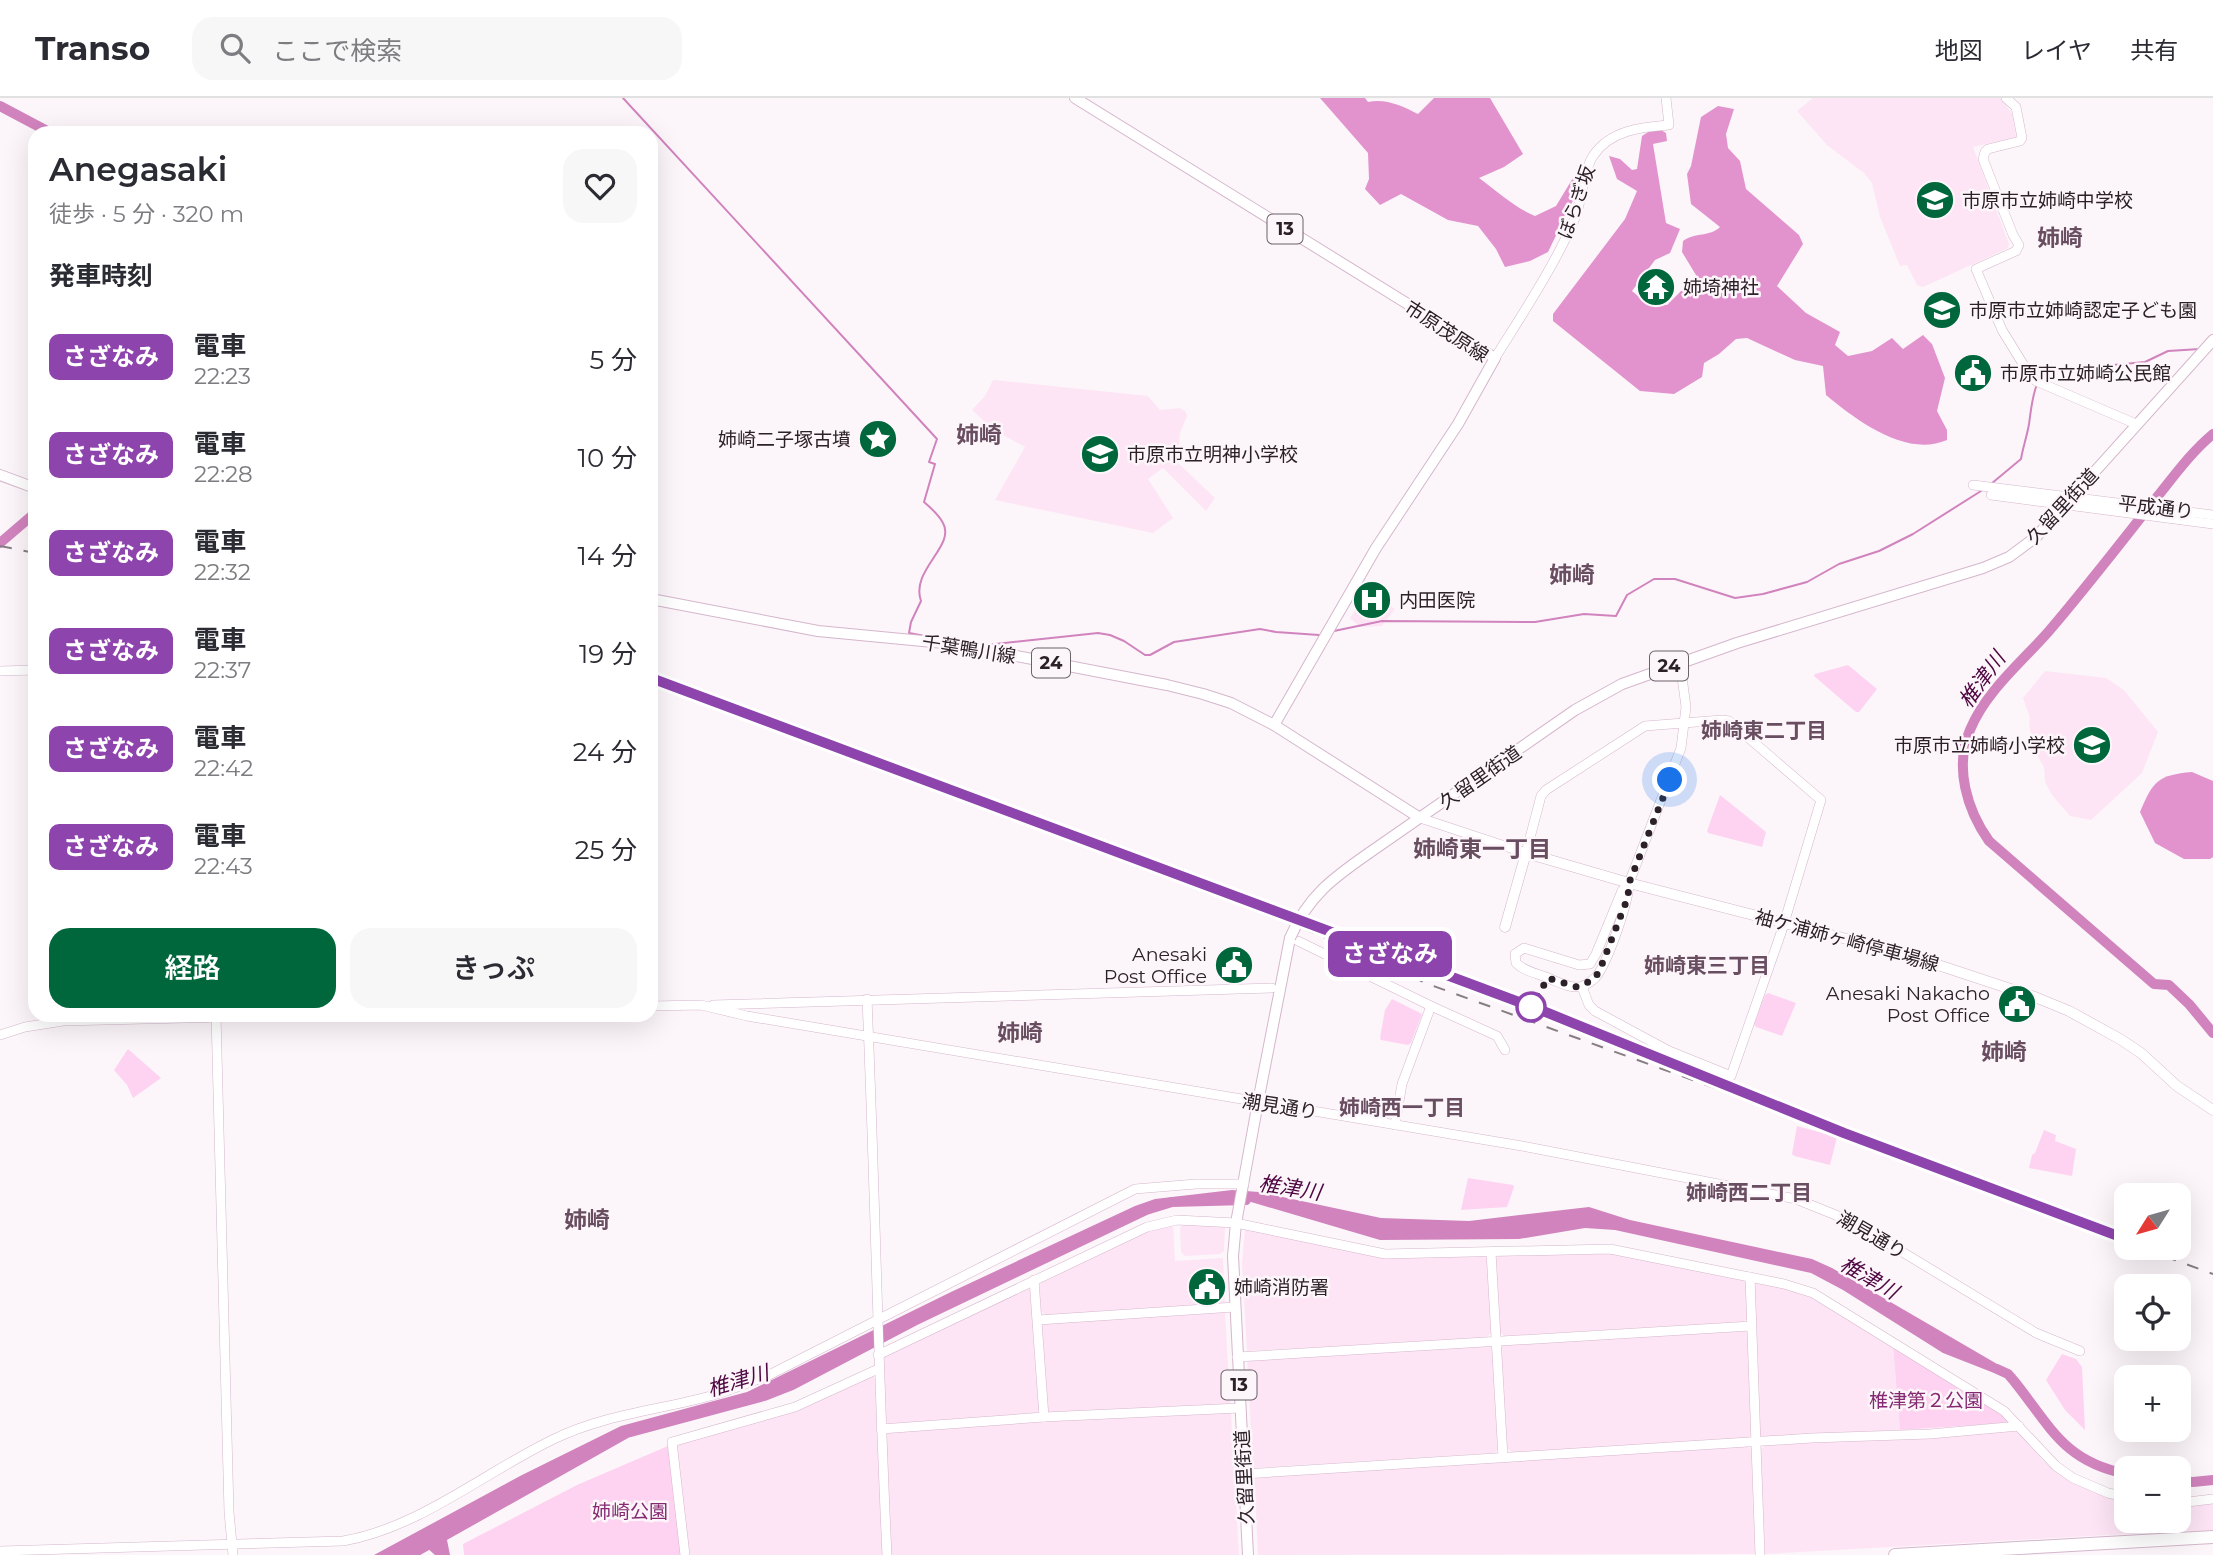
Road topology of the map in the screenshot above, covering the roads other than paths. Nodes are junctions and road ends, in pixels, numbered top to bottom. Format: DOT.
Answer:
graph roads {
  1 [pos="1075,98"];
  2 [pos="1666,98"];
  3 [pos="2006,98"];
  4 [pos="2213,340"];
  5 [pos="1496,358"];
  6 [pos="2136,425"];
  7 [pos="0,475"];
  8 [pos="28,485"];
  9 [pos="1973,485"];
  10 [pos="1992,495"];
  11 [pos="2068,501"];
  12 [pos="2213,514"];
  13 [pos="2213,524"];
  14 [pos="658,600"];
  15 [pos="1681,662"];
  16 [pos="28,670"];
  17 [pos="0,671"];
  18 [pos="1685,722"];
  19 [pos="1274,725"];
  20 [pos="1420,818"];
  21 [pos="1526,853"];
  22 [pos="1629,883"];
  23 [pos="1785,922"];
  24 [pos="1505,927"];
  25 [pos="1298,941"];
  26 [pos="1582,986"];
  27 [pos="1272,988"];
  28 [pos="867,999"];
  29 [pos="701,1005"];
  30 [pos="658,1006"];
  31 [pos="1431,1006"];
  32 [pos="57,1022"];
  33 [pos="216,1022"];
  34 [pos="0,1035"];
  35 [pos="869,1037"];
  36 [pos="1505,1050"];
  37 [pos="1258,1102"];
  38 [pos="2208,1107"];
  39 [pos="1395,1125"];
  40 [pos="1243,1187"];
  41 [pos="1237,1219"];
  42 [pos="1491,1252"];
  43 [pos="1750,1277"];
  44 [pos="1034,1280"];
  45 [pos="1235,1307"];
  46 [pos="1038,1320"];
  47 [pos="877,1324"];
  48 [pos="1752,1326"];
  49 [pos="1497,1340"];
  50 [pos="878,1351"];
  51 [pos="2080,1351"];
  52 [pos="1237,1357"];
  53 [pos="878,1369"];
  54 [pos="1240,1408"];
  55 [pos="1044,1416"];
  56 [pos="2019,1426"];
  57 [pos="880,1429"];
  58 [pos="1756,1442"];
  59 [pos="1503,1457"];
  60 [pos="1244,1474"];
  61 [pos="2114,1494"];
  62 [pos="2213,1499"];
  63 [pos="2191,1502"];
  64 [pos="2213,1537"];
  65 [pos="232,1543"];
  66 [pos="2058,1550"];
  67 [pos="0,1551"];
  68 [pos="233,1555"];
  69 [pos="685,1555"];
  70 [pos="887,1555"];
  71 [pos="1248,1555"];
  72 [pos="1760,1555"];
  73 [pos="1895,1555"];
  1 -- 5 [label="main road, 市原茂原線 / 13"];
  2 -- 5 [label="street, ぼらぎ坂"];
  3 -- 6 [label="street"];
  4 -- 6 [label="main road, 久留里街道 / 24"];
  5 -- 19 [label="main road, 市原茂原線"];
  6 -- 11 [label="main road, 久留里街道 / 24"];
  7 -- 8 [label="main road"];
  9 -- 11 [label="street, 平成通り"];
  10 -- 11 [label="street, 平成通り"];
  11 -- 12 [label="street, 平成通り"];
  11 -- 13 [label="street, 平成通り"];
  11 -- 15 [label="main road, 久留里街道 / 24"];
  14 -- 19 [label="main road, 千葉鴨川線 / 24"];
  15 -- 18 [label="street"];
  15 -- 20 [label="main road, 久留里街道 / 24"];
  16 -- 17 [label="street"];
  18 -- 21 [label="street"];
  18 -- 22 [label="street"];
  18 -- 23 [label="street"];
  19 -- 20 [label="main road, 千葉鴨川線 / 24"];
  20 -- 21 [label="street"];
  20 -- 37 [label="main road, 久留里街道 / 13, bridge"];
  21 -- 22 [label="main road, 袖ケ浦姉ヶ崎停車場線"];
  21 -- 24 [label="main road"];
  22 -- 23 [label="main road, 袖ケ浦姉ヶ崎停車場線"];
  22 -- 26 [label="street"];
  22 -- 26 [label="street"];
  23 -- 26 [label="street"];
  23 -- 38 [label="main road, 袖ケ浦姉ヶ崎停車場線"];
  25 -- 31 [label="street"];
  27 -- 28 [label="street"];
  28 -- 29 [label="street"];
  28 -- 35 [label="street"];
  29 -- 30 [label="street, 潮見通り"];
  29 -- 35 [label="street, 潮見通り"];
  31 -- 36 [label="street"];
  31 -- 39 [label="street"];
  32 -- 34 [label="street"];
  33 -- 65 [label="street"];
  35 -- 37 [label="street, 潮見通り"];
  35 -- 47 [label="street"];
  37 -- 39 [label="street, 潮見通り"];
  37 -- 40 [label="main road, 久留里街道 / 13"];
  39 -- 51 [label="street, 潮見通り"];
  40 -- 41 [label="main road, 久留里街道 / 13"];
  40 -- 47 [label="street"];
  41 -- 42 [label="street"];
  41 -- 44 [label="street"];
  41 -- 45 [label="main road, 久留里街道 / 13"];
  42 -- 43 [label="street"];
  42 -- 49 [label="street"];
  43 -- 48 [label="street"];
  43 -- 56 [label="street"];
  44 -- 46 [label="street"];
  44 -- 50 [label="street"];
  45 -- 46 [label="street"];
  45 -- 52 [label="main road, 久留里街道 / 13"];
  46 -- 55 [label="street"];
  47 -- 50 [label="street"];
  47 -- 65 [label="street"];
  48 -- 49 [label="street"];
  48 -- 58 [label="street"];
  49 -- 52 [label="street"];
  49 -- 59 [label="street"];
  50 -- 53 [label="street"];
  52 -- 54 [label="main road, 久留里街道 / 13"];
  53 -- 57 [label="street"];
  53 -- 69 [label="street"];
  54 -- 55 [label="street"];
  54 -- 60 [label="main road, 久留里街道 / 13"];
  55 -- 57 [label="street"];
  56 -- 58 [label="street"];
  56 -- 61 [label="street"];
  57 -- 70 [label="street"];
  58 -- 59 [label="street"];
  58 -- 72 [label="street"];
  59 -- 60 [label="street"];
  60 -- 71 [label="main road, 久留里街道 / 13"];
  62 -- 63 [label="street"];
  64 -- 66 [label="highway"];
  65 -- 67 [label="street"];
  65 -- 68 [label="street"];
  66 -- 73 [label="highway"];
}
